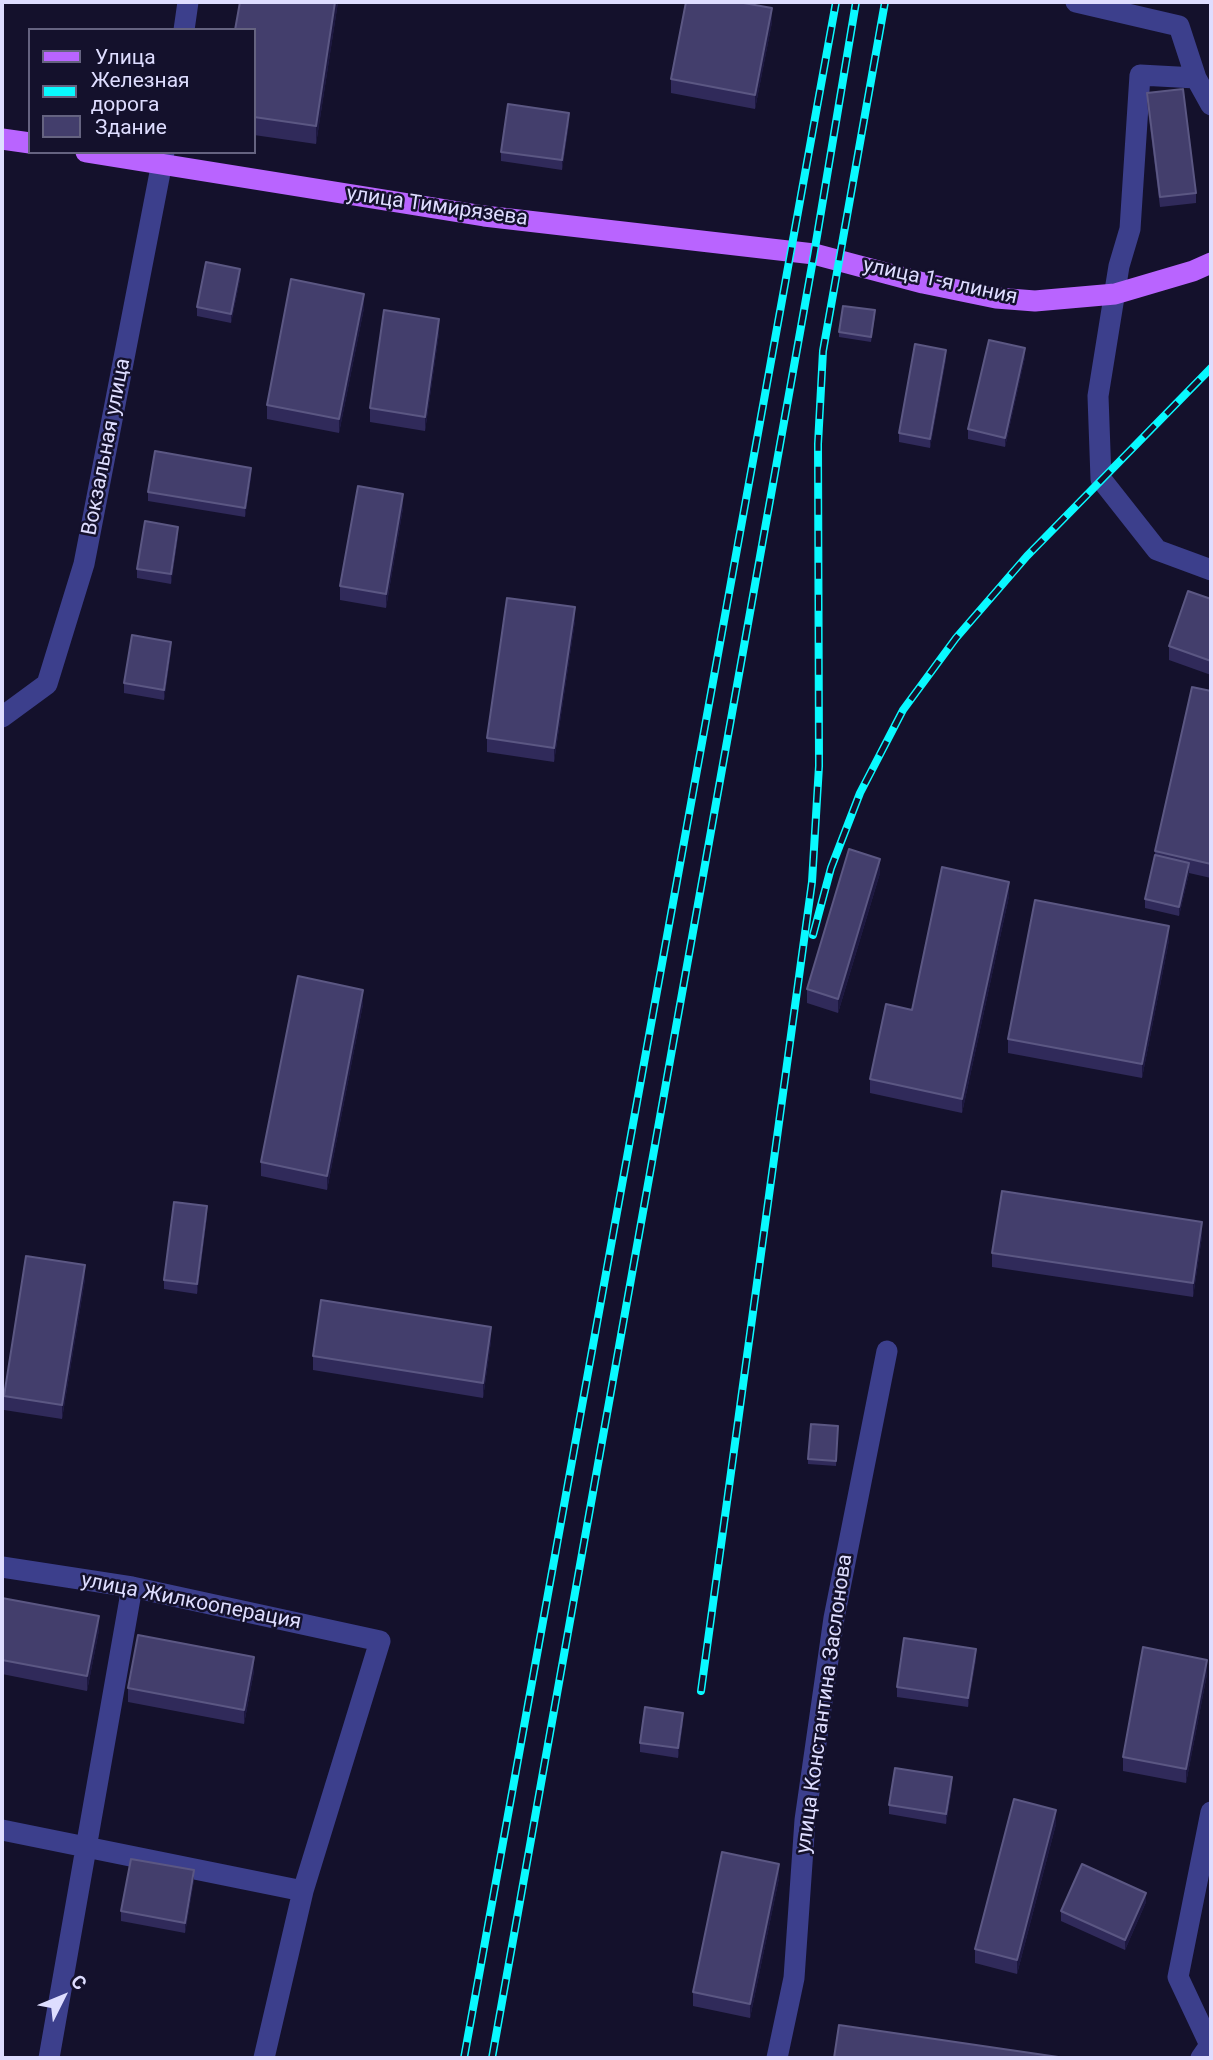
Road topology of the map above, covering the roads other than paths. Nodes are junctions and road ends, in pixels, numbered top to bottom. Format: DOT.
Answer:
graph roads {
  1 [pos="188,2"];
  2 [pos="1076,2"];
  3 [pos="184,28"];
  4 [pos="1196,78"];
  5 [pos="1211,105"];
  6 [pos="2,139"];
  7 [pos="28,143"];
  8 [pos="112,154"];
  9 [pos="163,158"];
  10 [pos="790,250"];
  11 [pos="1211,263"];
  12 [pos="1115,294"];
  13 [pos="1211,570"];
  14 [pos="2,717"];
  15 [pos="887,1351"];
  16 [pos="2,1567"];
  17 [pos="132,1587"];
  18 [pos="1211,1811"];
  19 [pos="2,1830"];
  20 [pos="86,1846"];
  21 [pos="303,1891"];
  22 [pos="1208,2050"];
  23 [pos="49,2058"];
  24 [pos="264,2058"];
  25 [pos="777,2058"];
  1 -- 3 [label="street"];
  2 -- 4 [label="street"];
  4 -- 5 [label="street"];
  4 -- 12 [label="street"];
  6 -- 7 [label="main road"];
  8 -- 9 [label="main road, улица Тимирязева"];
  9 -- 10 [label="main road, улица Тимирязева"];
  9 -- 14 [label="street, Вокзальная улица"];
  10 -- 12 [label="main road, улица 1-я линия"];
  11 -- 12 [label="main road, улица 1-я линия"];
  12 -- 13 [label="street"];
  15 -- 25 [label="street, улица Константина Заслонова"];
  16 -- 17 [label="street, улица Жилкооперация"];
  17 -- 20 [label="street"];
  17 -- 21 [label="street, улица Жилкооперация"];
  18 -- 22 [label="street"];
  19 -- 20 [label="street"];
  20 -- 21 [label="street"];
  20 -- 23 [label="street"];
  21 -- 24 [label="street"];
}
